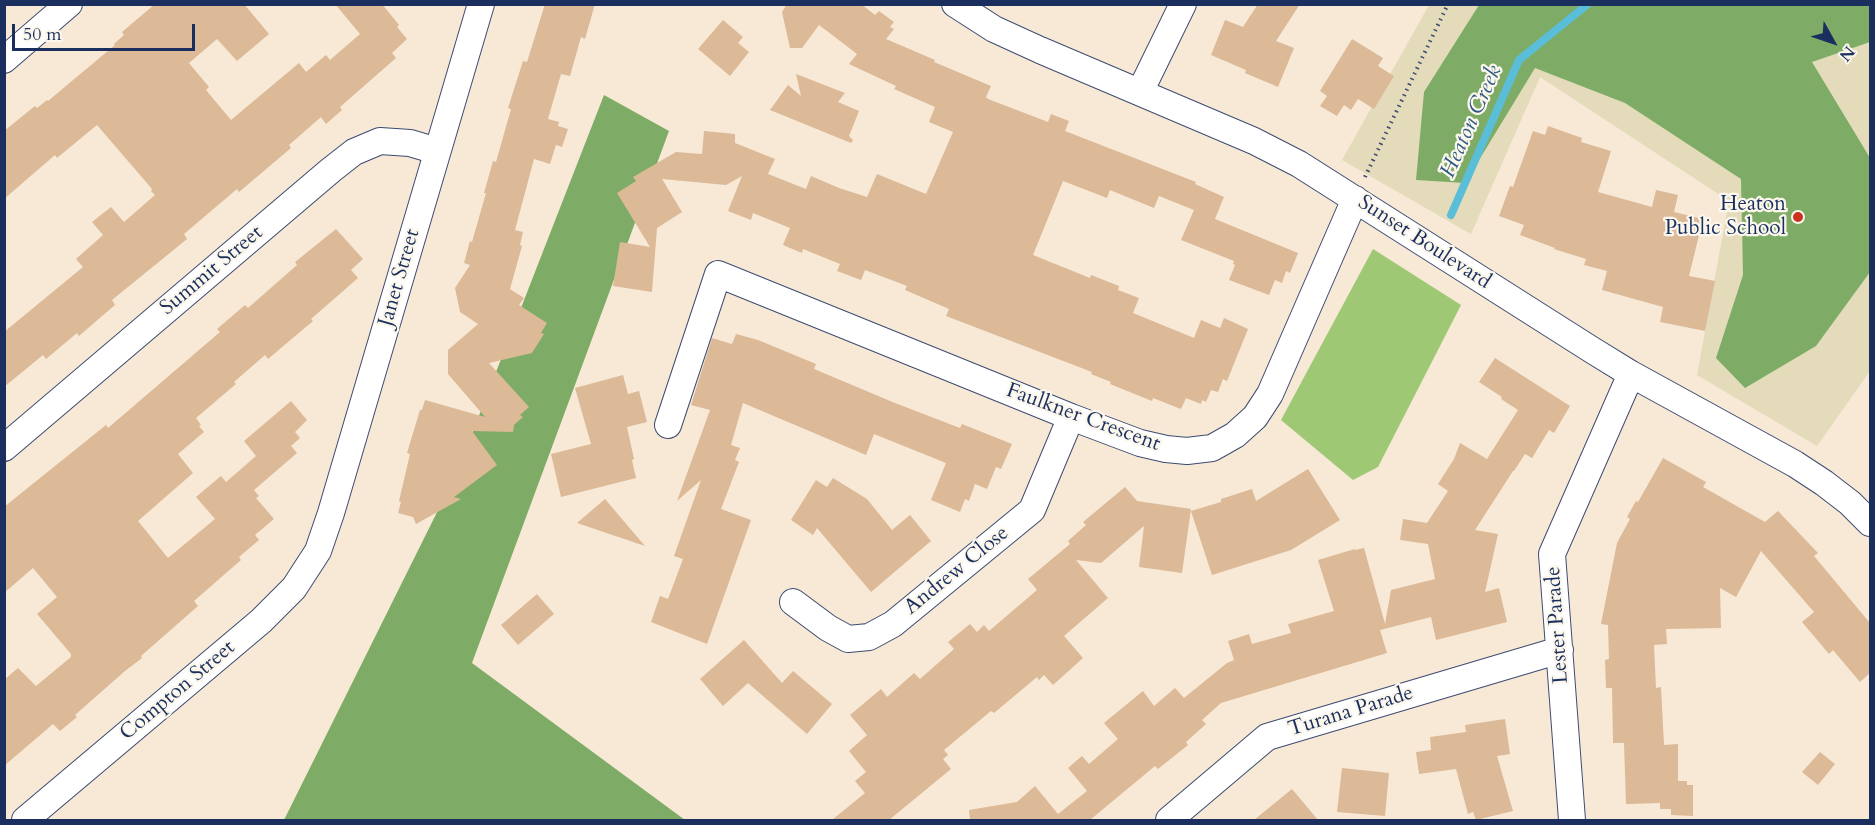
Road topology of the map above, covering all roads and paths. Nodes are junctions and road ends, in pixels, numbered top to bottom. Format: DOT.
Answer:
graph roads {
  1 [pos="69,4"];
  2 [pos="481,4"];
  3 [pos="955,4"];
  4 [pos="1183,4"];
  5 [pos="1448,4"];
  6 [pos="4,60"];
  7 [pos="1140,92"];
  8 [pos="437,151"];
  9 [pos="1355,199"];
  10 [pos="1631,374"];
  11 [pos="1071,417"];
  12 [pos="668,425"];
  13 [pos="4,448"];
  14 [pos="1870,523"];
  15 [pos="318,550"];
  16 [pos="793,602"];
  17 [pos="1560,650"];
  18 [pos="26,820"];
  19 [pos="1168,820"];
  20 [pos="1572,820"];
  1 -- 6 [label="street"];
  2 -- 8 [label="street, Janet Street"];
  3 -- 7 [label="street, Sunset Boulevard"];
  4 -- 7 [label="street"];
  5 -- 9 [label="path"];
  7 -- 9 [label="street, Sunset Boulevard"];
  8 -- 13 [label="street, Summit Street"];
  8 -- 15 [label="street, Janet Street"];
  9 -- 10 [label="street, Sunset Boulevard"];
  9 -- 11 [label="street, Faulkner Crescent"];
  10 -- 14 [label="street, Sunset Boulevard"];
  10 -- 17 [label="street, Lester Parade"];
  11 -- 12 [label="street, Faulkner Crescent"];
  11 -- 16 [label="street, Andrew Close"];
  15 -- 18 [label="street, Compton Street"];
  17 -- 19 [label="street, Turana Parade"];
  17 -- 20 [label="street, Lester Parade"];
}
